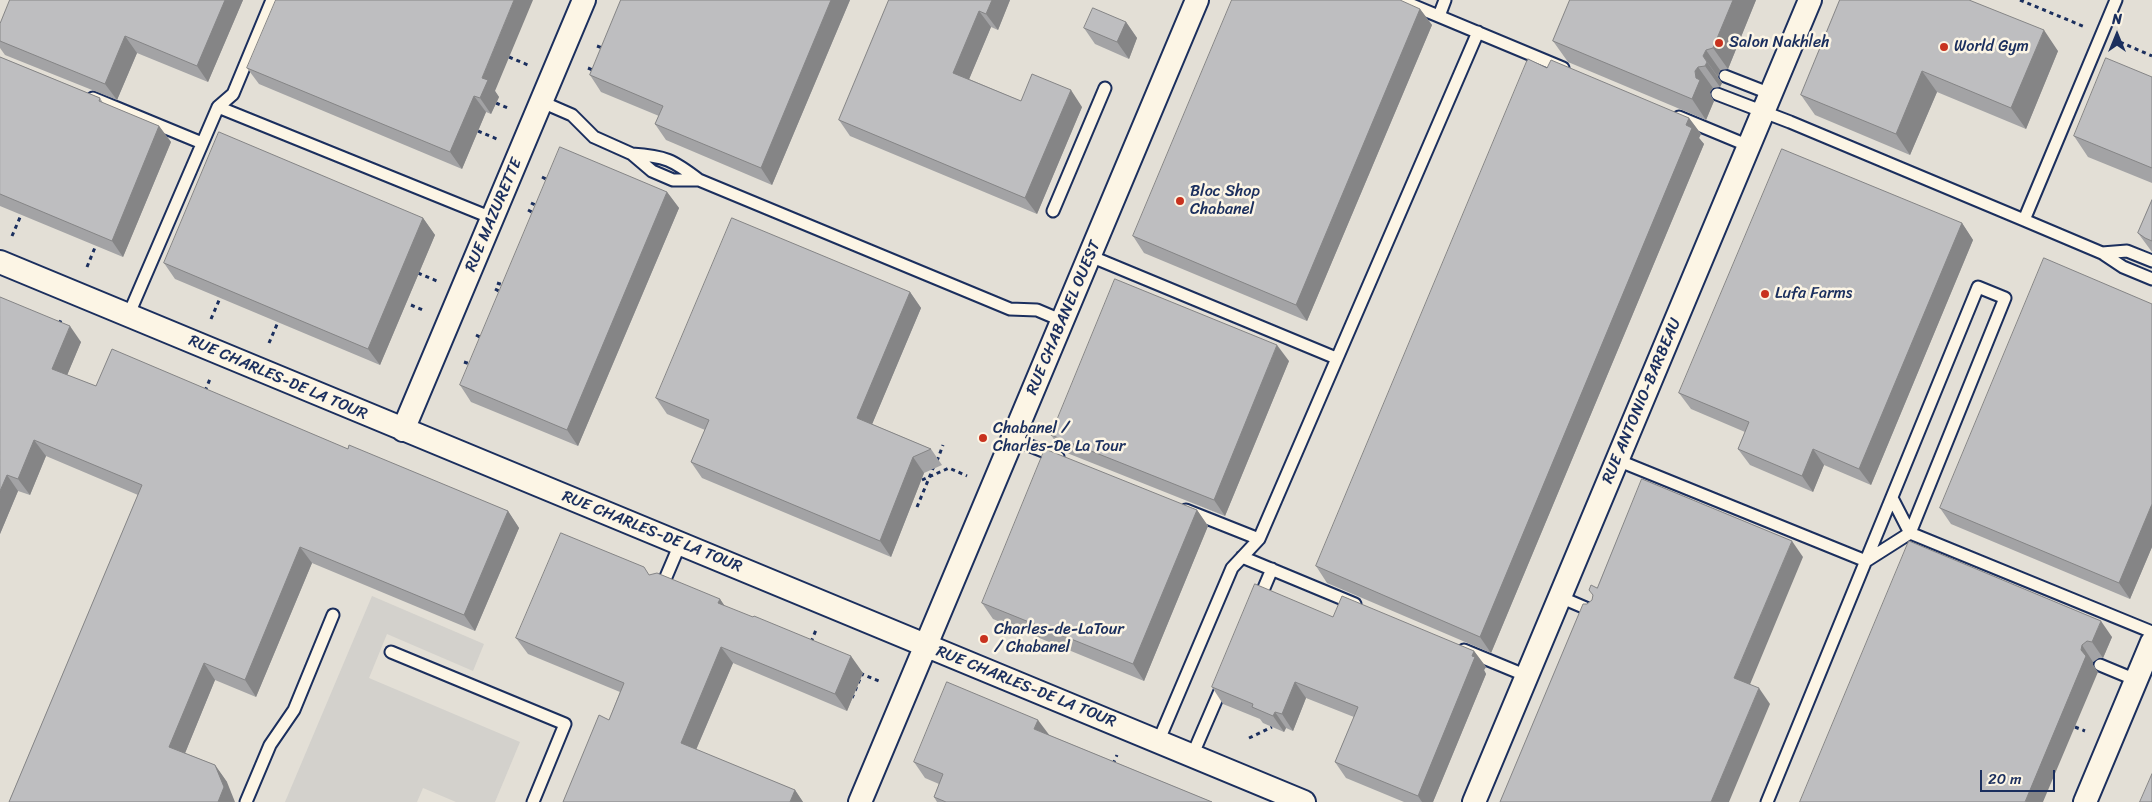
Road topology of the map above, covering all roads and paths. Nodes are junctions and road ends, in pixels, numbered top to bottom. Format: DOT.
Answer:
graph roads {
  1 [pos="272,0"];
  2 [pos="584,0"];
  3 [pos="1197,0"];
  4 [pos="1400,0"];
  5 [pos="1445,0"];
  6 [pos="1810,0"];
  7 [pos="2020,0"];
  8 [pos="2116,0"];
  9 [pos="1439,16"];
  10 [pos="2086,28"];
  11 [pos="1478,32"];
  12 [pos="2120,42"];
  13 [pos="597,46"];
  14 [pos="610,51"];
  15 [pos="2152,56"];
  16 [pos="509,57"];
  17 [pos="528,65"];
  18 [pos="588,68"];
  19 [pos="601,74"];
  20 [pos="1578,74"];
  21 [pos="1725,76"];
  22 [pos="1105,88"];
  23 [pos="83,94"];
  24 [pos="1717,94"];
  25 [pos="542,102"];
  26 [pos="496,103"];
  27 [pos="1767,104"];
  28 [pos="218,107"];
  29 [pos="510,109"];
  30 [pos="1668,112"];
  31 [pos="478,131"];
  32 [pos="497,139"];
  33 [pos="202,143"];
  34 [pos="1749,146"];
  35 [pos="632,154"];
  36 [pos="542,177"];
  37 [pos="699,180"];
  38 [pos="555,183"];
  39 [pos="531,203"];
  40 [pos="544,209"];
  41 [pos="528,210"];
  42 [pos="1053,211"];
  43 [pos="21,215"];
  44 [pos="542,216"];
  45 [pos="492,218"];
  46 [pos="2024,220"];
  47 [pos="12,236"];
  48 [pos="96,246"];
  49 [pos="2102,253"];
  50 [pos="1090,256"];
  51 [pos="2152,261"];
  52 [pos="0,262"];
  53 [pos="87,267"];
  54 [pos="418,273"];
  55 [pos="2152,279"];
  56 [pos="437,281"];
  57 [pos="497,283"];
  58 [pos="511,288"];
  59 [pos="495,289"];
  60 [pos="508,295"];
  61 [pos="220,298"];
  62 [pos="411,305"];
  63 [pos="424,311"];
  64 [pos="128,316"];
  65 [pos="62,318"];
  66 [pos="211,318"];
  67 [pos="1063,321"];
  68 [pos="278,322"];
  69 [pos="54,331"];
  70 [pos="476,335"];
  71 [pos="489,341"];
  72 [pos="269,343"];
  73 [pos="1336,358"];
  74 [pos="464,362"];
  75 [pos="478,368"];
  76 [pos="210,379"];
  77 [pos="202,399"];
  78 [pos="403,430"];
  79 [pos="1013,439"];
  80 [pos="943,444"];
  81 [pos="1618,460"];
  82 [pos="1067,461"];
  83 [pos="930,476"];
  84 [pos="967,476"];
  85 [pos="922,480"];
  86 [pos="1892,498"];
  87 [pos="1177,506"];
  88 [pos="917,507"];
  89 [pos="1910,532"];
  90 [pos="1259,539"];
  91 [pos="680,544"];
  92 [pos="1242,557"];
  93 [pos="1866,561"];
  94 [pos="1272,569"];
  95 [pos="663,584"];
  96 [pos="1560,597"];
  97 [pos="1363,608"];
  98 [pos="1597,613"];
  99 [pos="1253,614"];
  100 [pos="333,615"];
  101 [pos="816,630"];
  102 [pos="2152,632"];
  103 [pos="2152,642"];
  104 [pos="926,646"];
  105 [pos="1454,646"];
  106 [pos="808,650"];
  107 [pos="391,652"];
  108 [pos="2100,665"];
  109 [pos="1527,676"];
  110 [pos="1226,677"];
  111 [pos="2136,680"];
  112 [pos="881,682"];
  113 [pos="852,698"];
  114 [pos="1272,727"];
  115 [pos="2075,727"];
  116 [pos="2085,731"];
  117 [pos="1249,738"];
  118 [pos="1158,742"];
  119 [pos="1117,755"];
  120 [pos="1192,756"];
  121 [pos="1110,772"];
  122 [pos="246,802"];
  123 [pos="533,802"];
  124 [pos="860,802"];
  125 [pos="1304,802"];
  126 [pos="1474,802"];
  127 [pos="1767,802"];
  128 [pos="2085,802"];
  1 -- 28 [label="lane"];
  2 -- 25 [label="street, RUE MAZURETTE"];
  3 -- 50 [label="street, RUE CHABANEL OUEST"];
  4 -- 9 [label="lane"];
  5 -- 9 [label="lane"];
  6 -- 27 [label="street, RUE ANTONIO-BARBEAU"];
  7 -- 10 [label="path"];
  8 -- 46 [label="lane"];
  9 -- 11 [label="lane"];
  11 -- 20 [label="lane"];
  11 -- 73 [label="lane"];
  12 -- 15 [label="path"];
  13 -- 14 [label="path"];
  16 -- 17 [label="path"];
  18 -- 19 [label="path"];
  21 -- 27 [label="lane"];
  22 -- 42 [label="lane"];
  23 -- 33 [label="lane"];
  24 -- 27 [label="lane"];
  25 -- 35 [label="lane"];
  25 -- 45 [label="street, RUE MAZURETTE"];
  26 -- 29 [label="path"];
  27 -- 34 [label="street, RUE ANTONIO-BARBEAU"];
  27 -- 46 [label="lane"];
  28 -- 33 [label="lane"];
  28 -- 45 [label="lane"];
  30 -- 34 [label="lane"];
  31 -- 32 [label="path"];
  33 -- 64 [label="lane"];
  34 -- 81 [label="street, RUE ANTONIO-BARBEAU"];
  35 -- 37 [label="lane"];
  35 -- 37 [label="lane"];
  36 -- 38 [label="path"];
  37 -- 67 [label="lane"];
  39 -- 40 [label="path"];
  41 -- 44 [label="path"];
  43 -- 47 [label="path"];
  45 -- 78 [label="street, RUE MAZURETTE"];
  46 -- 49 [label="lane"];
  48 -- 53 [label="path"];
  49 -- 51 [label="lane"];
  49 -- 55 [label="lane"];
  50 -- 67 [label="street, RUE CHABANEL OUEST"];
  50 -- 73 [label="lane"];
  52 -- 64 [label="street, RUE CHARLES-DE LA TOUR"];
  54 -- 56 [label="path"];
  57 -- 58 [label="path"];
  59 -- 60 [label="path"];
  61 -- 66 [label="path"];
  62 -- 63 [label="path"];
  64 -- 78 [label="street, RUE CHARLES-DE LA TOUR"];
  65 -- 69 [label="path"];
  67 -- 79 [label="street, RUE CHABANEL OUEST"];
  68 -- 72 [label="path"];
  70 -- 71 [label="path"];
  73 -- 90 [label="lane"];
  74 -- 75 [label="path"];
  76 -- 77 [label="path"];
  78 -- 91 [label="street, RUE CHARLES-DE LA TOUR"];
  79 -- 82 [label="lane"];
  79 -- 104 [label="street, RUE CHABANEL OUEST"];
  80 -- 83 [label="path"];
  81 -- 93 [label="lane"];
  81 -- 96 [label="street, RUE ANTONIO-BARBEAU"];
  83 -- 84 [label="path"];
  83 -- 85 [label="path"];
  83 -- 88 [label="path"];
  86 -- 89 [label="lane"];
  86 -- 89 [label="lane"];
  86 -- 93 [label="lane"];
  87 -- 90 [label="lane"];
  89 -- 93 [label="lane"];
  89 -- 102 [label="lane"];
  90 -- 92 [label="lane"];
  91 -- 95 [label="lane"];
  91 -- 104 [label="street, RUE CHARLES-DE LA TOUR"];
  92 -- 94 [label="lane"];
  92 -- 118 [label="lane"];
  93 -- 127 [label="lane"];
  94 -- 97 [label="lane"];
  94 -- 99 [label="lane"];
  96 -- 98 [label="lane"];
  96 -- 109 [label="street, RUE ANTONIO-BARBEAU"];
  100 -- 122 [label="lane"];
  101 -- 106 [label="path"];
  103 -- 111 [label="street"];
  104 -- 118 [label="street, RUE CHARLES-DE LA TOUR"];
  104 -- 124 [label="street, RUE CHABANEL OUEST"];
  105 -- 109 [label="lane"];
  107 -- 123 [label="lane"];
  108 -- 111 [label="lane"];
  109 -- 126 [label="street, RUE ANTONIO-BARBEAU"];
  110 -- 120 [label="lane"];
  111 -- 128 [label="street"];
  112 -- 113 [label="path"];
  114 -- 117 [label="path"];
  115 -- 116 [label="path"];
  118 -- 120 [label="street, RUE CHARLES-DE LA TOUR"];
  119 -- 121 [label="path"];
  120 -- 125 [label="street, RUE CHARLES-DE LA TOUR"];
}
